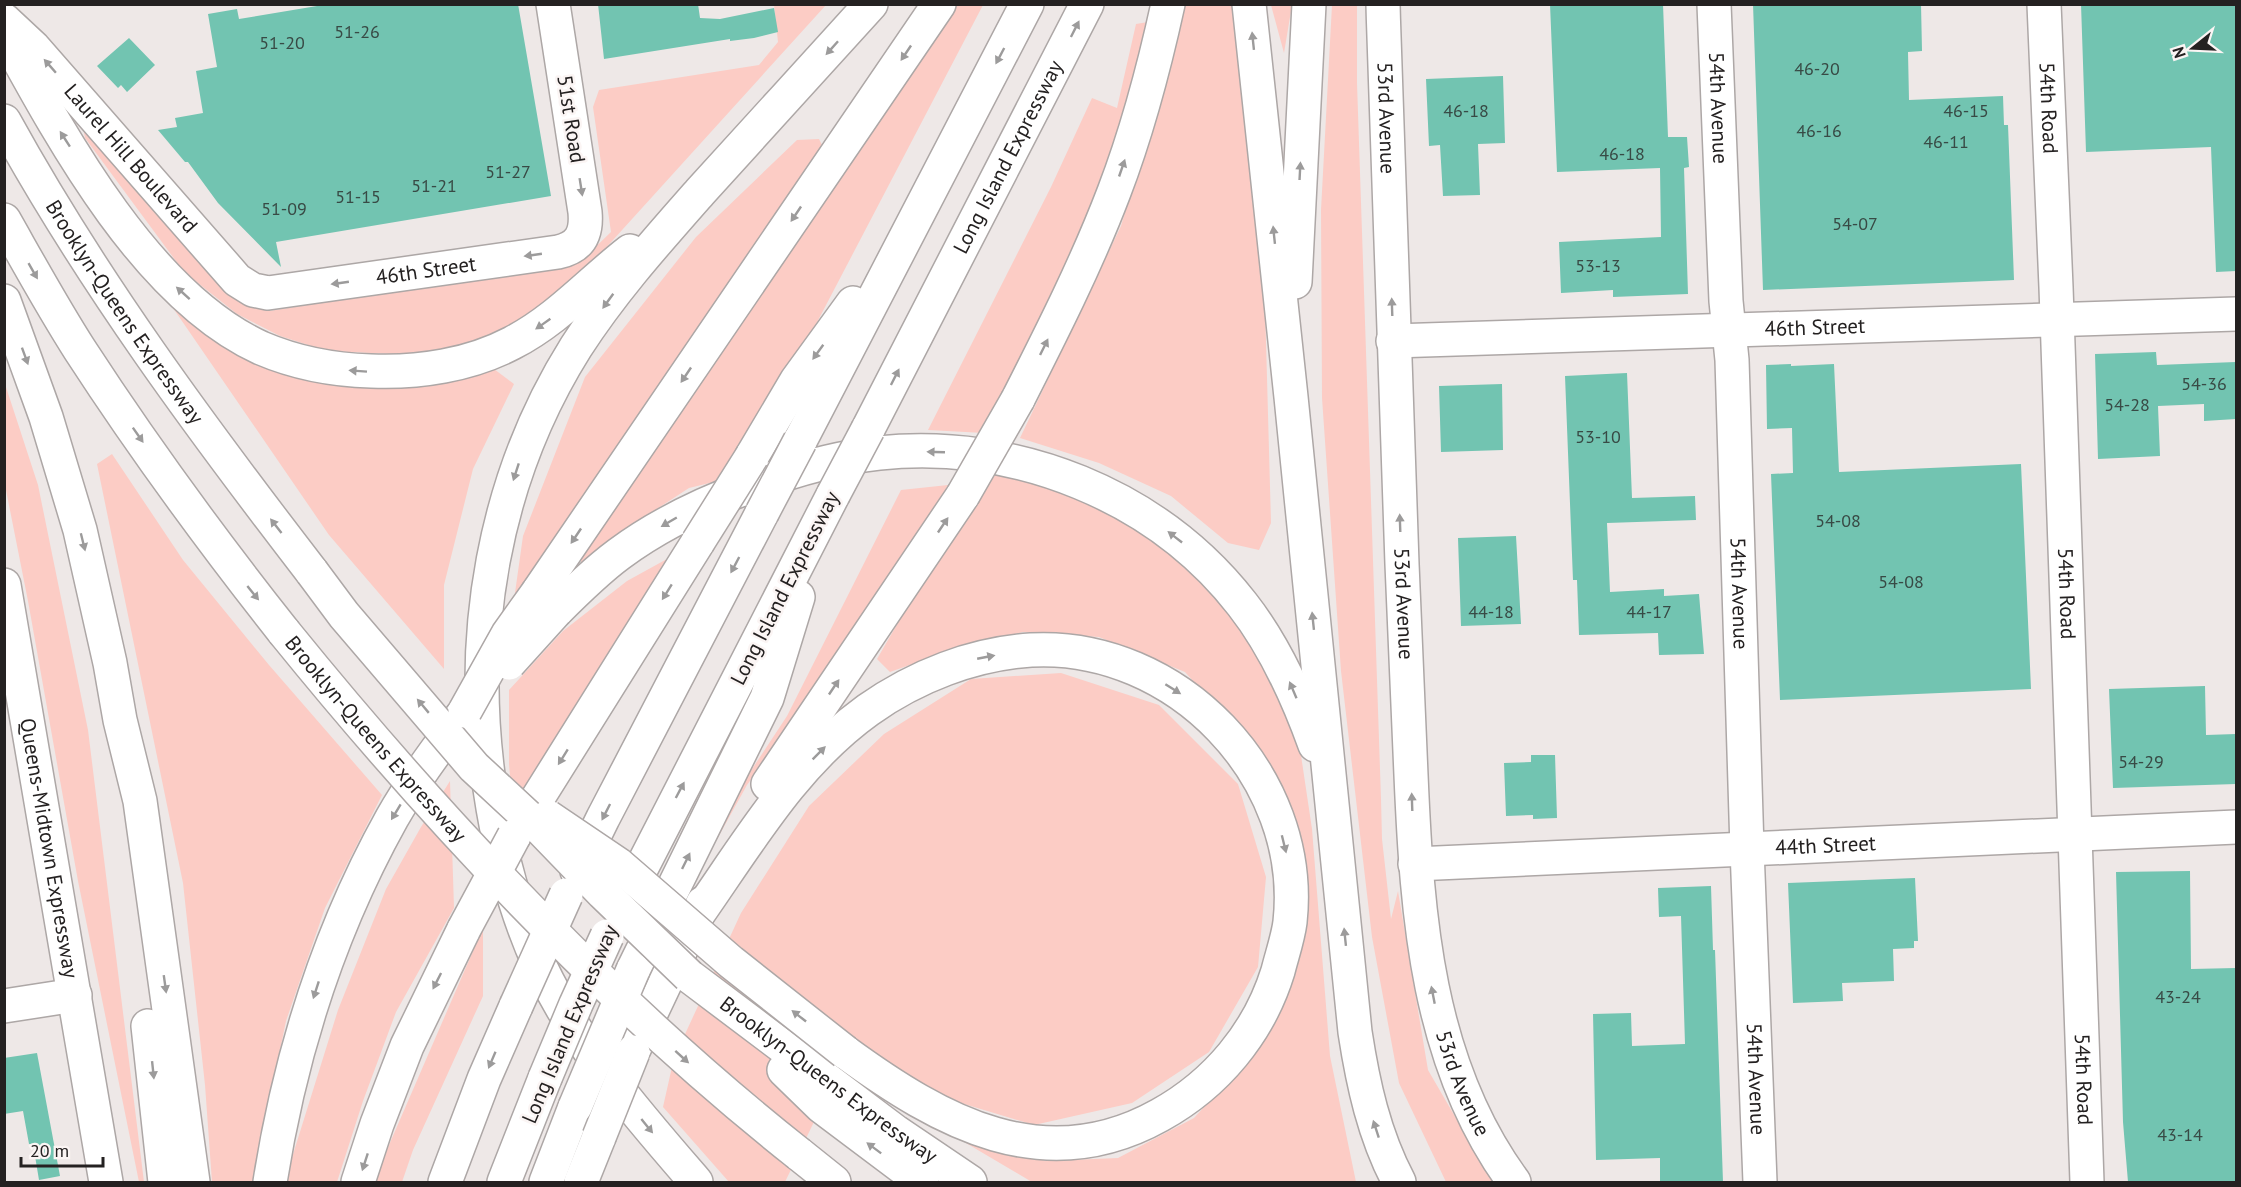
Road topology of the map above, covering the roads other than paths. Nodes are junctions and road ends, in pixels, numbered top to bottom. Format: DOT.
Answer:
graph roads {
  1 [pos="10,4"];
  2 [pos="553,4"];
  3 [pos="871,4"];
  4 [pos="939,4"];
  5 [pos="1027,4"];
  6 [pos="1087,4"];
  7 [pos="1168,4"];
  8 [pos="1249,4"];
  9 [pos="1309,4"];
  10 [pos="1383,4"];
  11 [pos="1714,4"];
  12 [pos="2044,4"];
  13 [pos="4,5"];
  14 [pos="4,20"];
  15 [pos="4,33"];
  16 [pos="4,121"];
  17 [pos="686,208"];
  18 [pos="4,220"];
  19 [pos="915,220"];
  20 [pos="584,234"];
  21 [pos="260,292"];
  22 [pos="4,301"];
  23 [pos="2236,314"];
  24 [pos="2057,320"];
  25 [pos="1729,331"];
  26 [pos="1393,341"];
  27 [pos="1291,397"];
  28 [pos="828,505"];
  29 [pos="4,585"];
  30 [pos="547,602"];
  31 [pos="12,672"];
  32 [pos="120,720"];
  33 [pos="474,767"];
  34 [pos="1329,783"];
  35 [pos="2236,827"];
  36 [pos="2076,834"];
  37 [pos="1747,849"];
  38 [pos="1415,864"];
  39 [pos="696,917"];
  40 [pos="75,995"];
  41 [pos="4,1006"];
  42 [pos="827,1095"];
  43 [pos="106,1182"];
  44 [pos="165,1182"];
  45 [pos="193,1182"];
  46 [pos="270,1182"];
  47 [pos="358,1182"];
  48 [pos="445,1182"];
  49 [pos="504,1182"];
  50 [pos="546,1182"];
  51 [pos="581,1182"];
  52 [pos="696,1182"];
  53 [pos="834,1182"];
  54 [pos="922,1182"];
  55 [pos="970,1182"];
  56 [pos="1399,1182"];
  57 [pos="1514,1182"];
  58 [pos="1760,1182"];
  59 [pos="2087,1182"];
  1 -- 13 [label="main road"];
  2 -- 20 [label="main road, 51st Road, one-way"];
  3 -- 17 [label="main road, one-way"];
  4 -- 30 [label="main road, one-way"];
  5 -- 19 [label="main road, one-way"];
  28 -- 6 [label="main road, Long Island Expressway, one-way, bridge"];
  39 -- 7 [label="main road, one-way, bridge"];
  27 -- 8 [label="main road, one-way"];
  27 -- 9 [label="main road, one-way"];
  26 -- 10 [label="main road, 53rd Avenue, one-way"];
  11 -- 25 [label="main road, 54th Avenue"];
  12 -- 24 [label="main road, 54th Road"];
  21 -- 14 [label="main road, Laurel Hill Boulevard, one-way"];
  17 -- 15 [label="main road, one-way"];
  33 -- 16 [label="main road, Brooklyn-Queens Expressway, one-way, bridge"];
  17 -- 52 [label="main road, one-way"];
  18 -- 53 [label="main road, Brooklyn-Queens Expressway, one-way, bridge"];
  19 -- 47 [label="main road, one-way, bridge"];
  19 -- 48 [label="main road, one-way, bridge"];
  20 -- 21 [label="main road, 46th Street, one-way"];
  22 -- 32 [label="main road, one-way"];
  23 -- 24 [label="main road, 46th Street"];
  24 -- 25 [label="main road, 46th Street"];
  24 -- 36 [label="main road, 54th Road"];
  25 -- 26 [label="main road, 46th Street"];
  25 -- 37 [label="main road, 54th Avenue"];
  38 -- 26 [label="main road, 53rd Avenue, one-way"];
  34 -- 27 [label="main road, one-way"];
  49 -- 28 [label="main road, Long Island Expressway, one-way, bridge"];
  50 -- 28 [label="main road, one-way, bridge"];
  29 -- 31 [label="main road, Queens-Midtown Expressway"];
  34 -- 30 [label="main road, one-way"];
  30 -- 46 [label="main road, one-way, bridge"];
  31 -- 40 [label="main road, Queens-Midtown Expressway"];
  32 -- 44 [label="main road, one-way"];
  32 -- 45 [label="main road, one-way"];
  39 -- 33 [label="main road, one-way, bridge"];
  33 -- 42 [label="main road, Brooklyn-Queens Expressway, bridge"];
  56 -- 34 [label="main road, one-way"];
  35 -- 36 [label="main road, 44th Street"];
  36 -- 37 [label="main road, 44th Street"];
  36 -- 59 [label="main road, 54th Road"];
  37 -- 38 [label="main road, 44th Street"];
  37 -- 58 [label="main road, 54th Avenue"];
  57 -- 38 [label="main road, 53rd Avenue, one-way"];
  39 -- 51 [label="main road, bridge"];
  40 -- 41 [label="main road"];
  40 -- 43 [label="main road, Queens-Midtown Expressway"];
  54 -- 42 [label="main road, Brooklyn-Queens Expressway, one-way"];
  42 -- 55 [label="main road, Brooklyn-Queens Expressway"];
}
